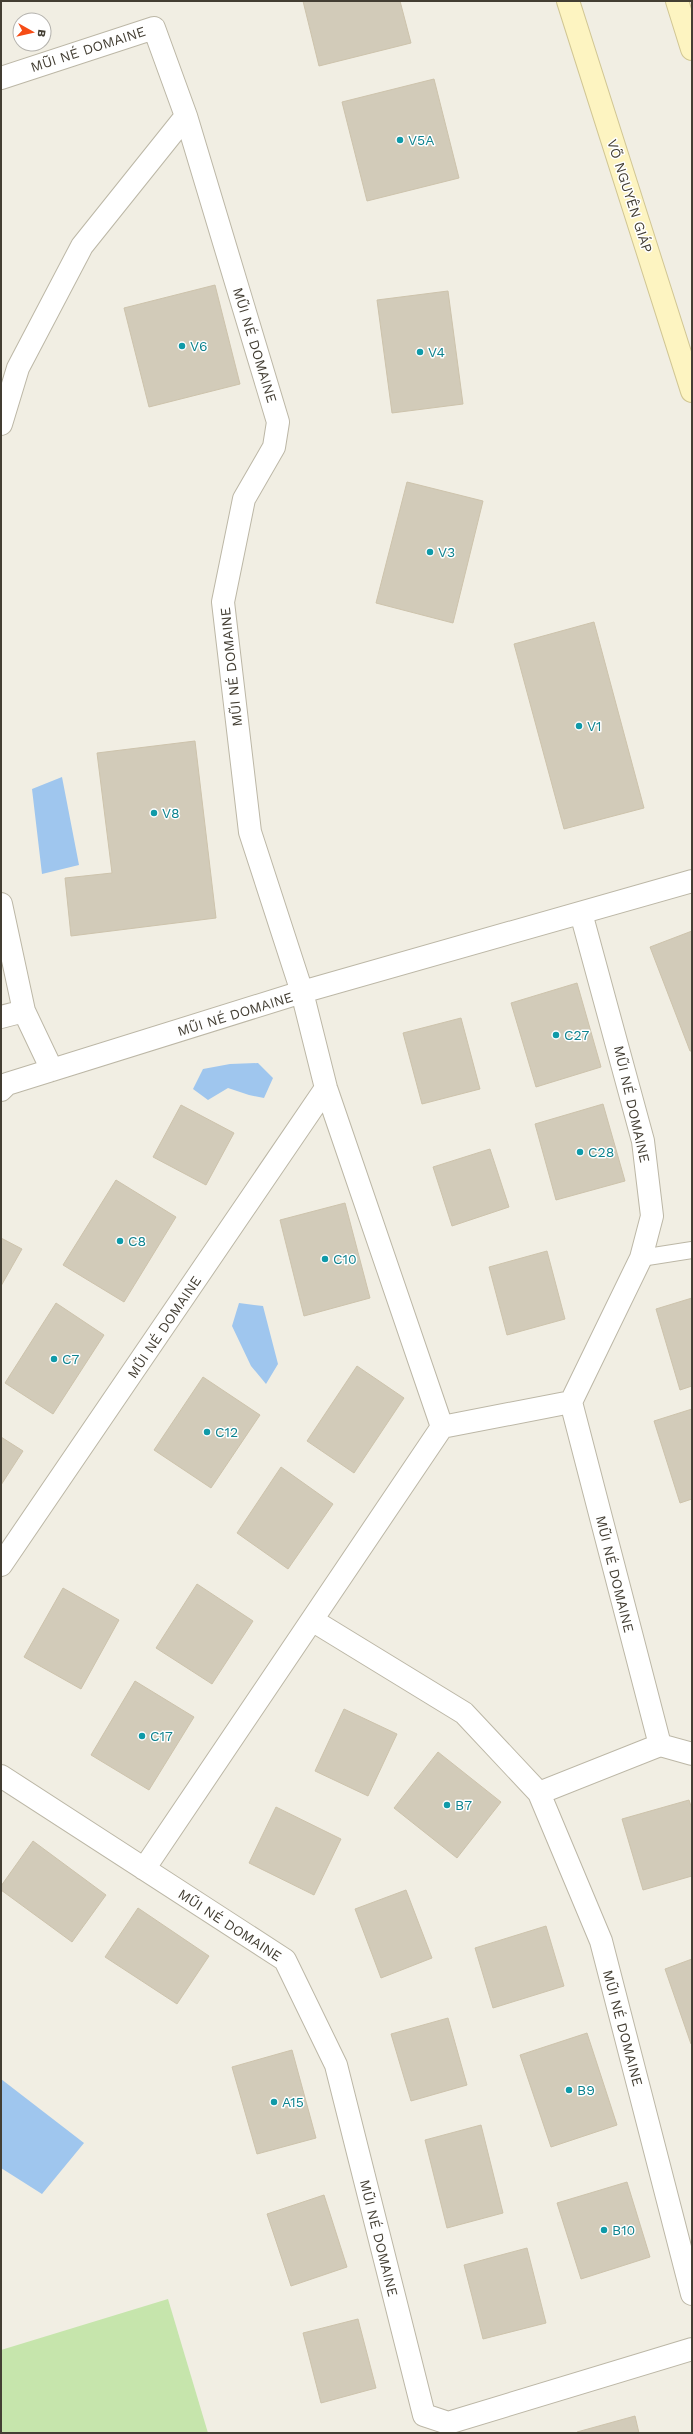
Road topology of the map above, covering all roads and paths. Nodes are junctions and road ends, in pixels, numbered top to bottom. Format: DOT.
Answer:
graph roads {
  1 [pos="568,1"];
  2 [pos="677,1"];
  3 [pos="692,49"];
  4 [pos="1,78"];
  5 [pos="186,116"];
  6 [pos="692,391"];
  7 [pos="1,424"];
  8 [pos="692,881"];
  9 [pos="1,904"];
  10 [pos="581,913"];
  11 [pos="302,992"];
  12 [pos="24,1011"];
  13 [pos="1,1017"];
  14 [pos="52,1070"];
  15 [pos="326,1088"];
  16 [pos="1,1090"];
  17 [pos="692,1250"];
  18 [pos="641,1258"];
  19 [pos="571,1402"];
  20 [pos="442,1426"];
  21 [pos="1,1565"];
  22 [pos="312,1620"];
  23 [pos="660,1745"];
  24 [pos="692,1754"];
  25 [pos="1,1776"];
  26 [pos="539,1793"];
  27 [pos="144,1869"];
  28 [pos="692,2294"];
  29 [pos="692,2349"];
  1 -- 6 [label="main road, VÕ NGUYÊN GIÁP"];
  2 -- 3 [label="main road"];
  4 -- 5 [label="street, MŨI NÉ DOMAINE"];
  5 -- 7 [label="street"];
  5 -- 11 [label="street, MŨI NÉ DOMAINE"];
  8 -- 10 [label="street, MŨI NÉ DOMAINE"];
  9 -- 12 [label="street"];
  10 -- 11 [label="street, MŨI NÉ DOMAINE"];
  10 -- 18 [label="street, MŨI NÉ DOMAINE"];
  11 -- 14 [label="street, MŨI NÉ DOMAINE"];
  11 -- 15 [label="street, MŨI NÉ DOMAINE"];
  12 -- 13 [label="street"];
  12 -- 14 [label="street"];
  14 -- 16 [label="street, MŨI NÉ DOMAINE"];
  15 -- 20 [label="street, MŨI NÉ DOMAINE"];
  15 -- 21 [label="street, MŨI NÉ DOMAINE"];
  17 -- 18 [label="lane"];
  18 -- 19 [label="street, MŨI NÉ DOMAINE"];
  19 -- 20 [label="street"];
  19 -- 23 [label="street, MŨI NÉ DOMAINE"];
  20 -- 22 [label="street"];
  22 -- 26 [label="street, MŨI NÉ DOMAINE"];
  22 -- 27 [label="street"];
  23 -- 24 [label="street"];
  23 -- 26 [label="street"];
  25 -- 27 [label="street, MŨI NÉ DOMAINE"];
  26 -- 28 [label="street, MŨI NÉ DOMAINE"];
  27 -- 29 [label="street, MŨI NÉ DOMAINE"];
}
